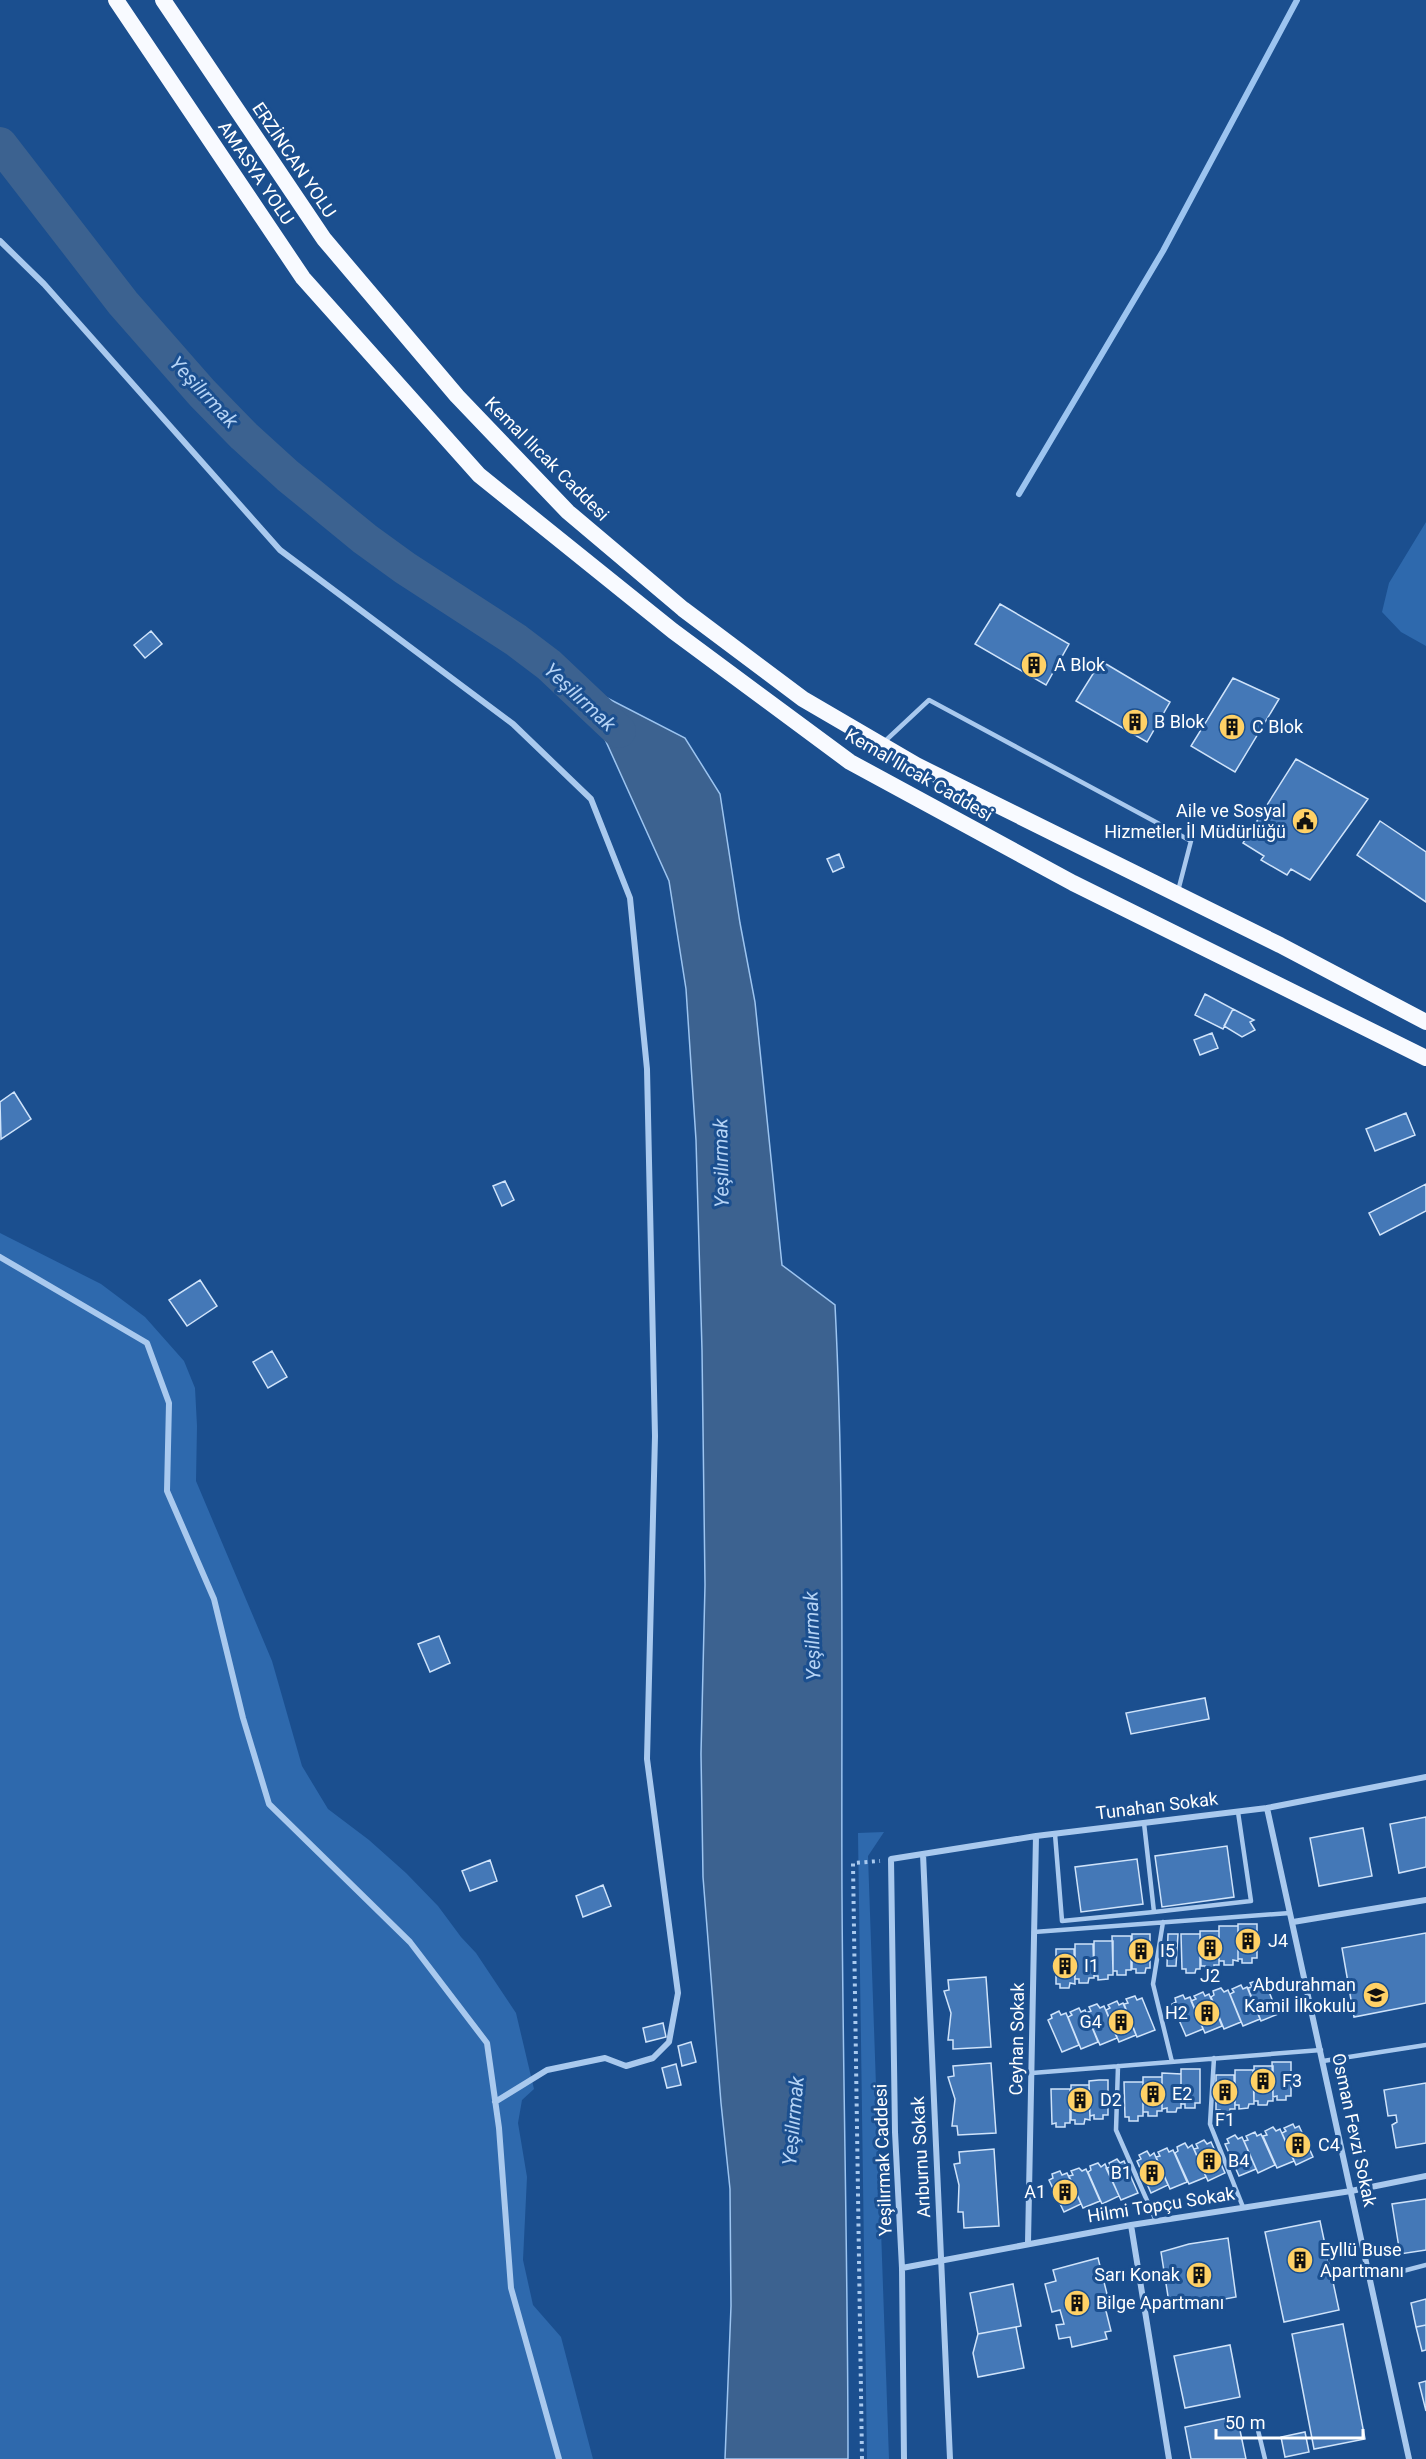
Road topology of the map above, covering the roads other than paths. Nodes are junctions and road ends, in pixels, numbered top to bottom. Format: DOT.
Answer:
graph roads {
  1 [pos="116,0"];
  2 [pos="163,0"];
  3 [pos="0,241"];
  4 [pos="404,333"];
  5 [pos="376,359"];
  6 [pos="881,745"];
  7 [pos="1177,894"];
  8 [pos="1426,1022"];
  9 [pos="1426,1058"];
  10 [pos="0,1257"];
  11 [pos="1426,1777"];
  12 [pos="1267,1808"];
  13 [pos="1238,1812"];
  14 [pos="1144,1823"];
  15 [pos="1055,1834"];
  16 [pos="1036,1836"];
  17 [pos="923,1854"];
  18 [pos="891,1859"];
  19 [pos="1426,1899"];
  20 [pos="1154,1912"];
  21 [pos="1290,1913"];
  22 [pos="1163,1922"];
  23 [pos="1293,1922"];
  24 [pos="1034,1932"];
  25 [pos="1426,2045"];
  26 [pos="1321,2050"];
  27 [pos="1214,2058"];
  28 [pos="1323,2061"];
  29 [pos="1173,2062"];
  30 [pos="1118,2066"];
  31 [pos="1032,2073"];
  32 [pos="495,2102"];
  33 [pos="1426,2176"];
  34 [pos="1351,2191"];
  35 [pos="1243,2207"];
  36 [pos="1156,2221"];
  37 [pos="1131,2224"];
  38 [pos="1029,2243"];
  39 [pos="941,2260"];
  40 [pos="1426,2265"];
  41 [pos="902,2268"];
  42 [pos="1403,2271"];
  43 [pos="1256,2422"];
  44 [pos="559,2459"];
  45 [pos="904,2459"];
  46 [pos="950,2459"];
  47 [pos="1169,2459"];
  48 [pos="1265,2459"];
  49 [pos="1409,2459"];
  1 -- 5 [label="highway, AMASYA YOLU"];
  2 -- 4 [label="highway, ERZİNCAN YOLU"];
  3 -- 32 [label="street"];
  4 -- 6 [label="highway, Kemal Ilıcak Caddesi"];
  5 -- 9 [label="highway, Kemal Ilıcak Caddesi"];
  6 -- 7 [label="highway, Kemal Ilıcak Caddesi"];
  6 -- 7 [label="lane"];
  7 -- 8 [label="highway, Kemal Ilıcak Caddesi"];
  10 -- 32 [label="street"];
  11 -- 12 [label="street, Tunahan Sokak"];
  12 -- 13 [label="street, Tunahan Sokak"];
  12 -- 21 [label="street, Osman Fevzi Sokak"];
  13 -- 14 [label="street, Tunahan Sokak"];
  13 -- 20 [label="lane"];
  14 -- 15 [label="street, Tunahan Sokak"];
  14 -- 20 [label="lane"];
  15 -- 16 [label="street, Tunahan Sokak"];
  15 -- 20 [label="lane"];
  16 -- 17 [label="street, Tunahan Sokak"];
  16 -- 24 [label="street, Ceyhan Sokak"];
  17 -- 18 [label="street, Tunahan Sokak"];
  17 -- 39 [label="street, Arıburnu Sokak"];
  18 -- 41 [label="street, Yeşilırmak Caddesi"];
  19 -- 23 [label="street"];
  21 -- 22 [label="lane"];
  21 -- 23 [label="street, Osman Fevzi Sokak"];
  22 -- 24 [label="lane"];
  22 -- 29 [label="lane"];
  23 -- 26 [label="street, Osman Fevzi Sokak"];
  24 -- 31 [label="street, Ceyhan Sokak"];
  25 -- 28 [label="lane"];
  26 -- 27 [label="lane"];
  26 -- 28 [label="street, Osman Fevzi Sokak"];
  27 -- 29 [label="lane"];
  27 -- 35 [label="lane"];
  28 -- 34 [label="street, Osman Fevzi Sokak"];
  29 -- 30 [label="lane"];
  30 -- 31 [label="lane"];
  30 -- 36 [label="lane"];
  31 -- 38 [label="street, Ceyhan Sokak"];
  32 -- 44 [label="street"];
  33 -- 34 [label="street, Hilmi Topçu Sokak"];
  34 -- 35 [label="street, Hilmi Topçu Sokak"];
  34 -- 49 [label="street, Osman Fevzi Sokak"];
  35 -- 36 [label="street, Hilmi Topçu Sokak"];
  36 -- 37 [label="street, Hilmi Topçu Sokak"];
  37 -- 38 [label="street, Hilmi Topçu Sokak"];
  37 -- 47 [label="street"];
  38 -- 39 [label="street, Hilmi Topçu Sokak"];
  39 -- 41 [label="street, Hilmi Topçu Sokak"];
  39 -- 46 [label="street, Arıburnu Sokak"];
  40 -- 42 [label="lane"];
  41 -- 45 [label="street, Yeşilırmak Caddesi"];
  43 -- 48 [label="lane"];
}
